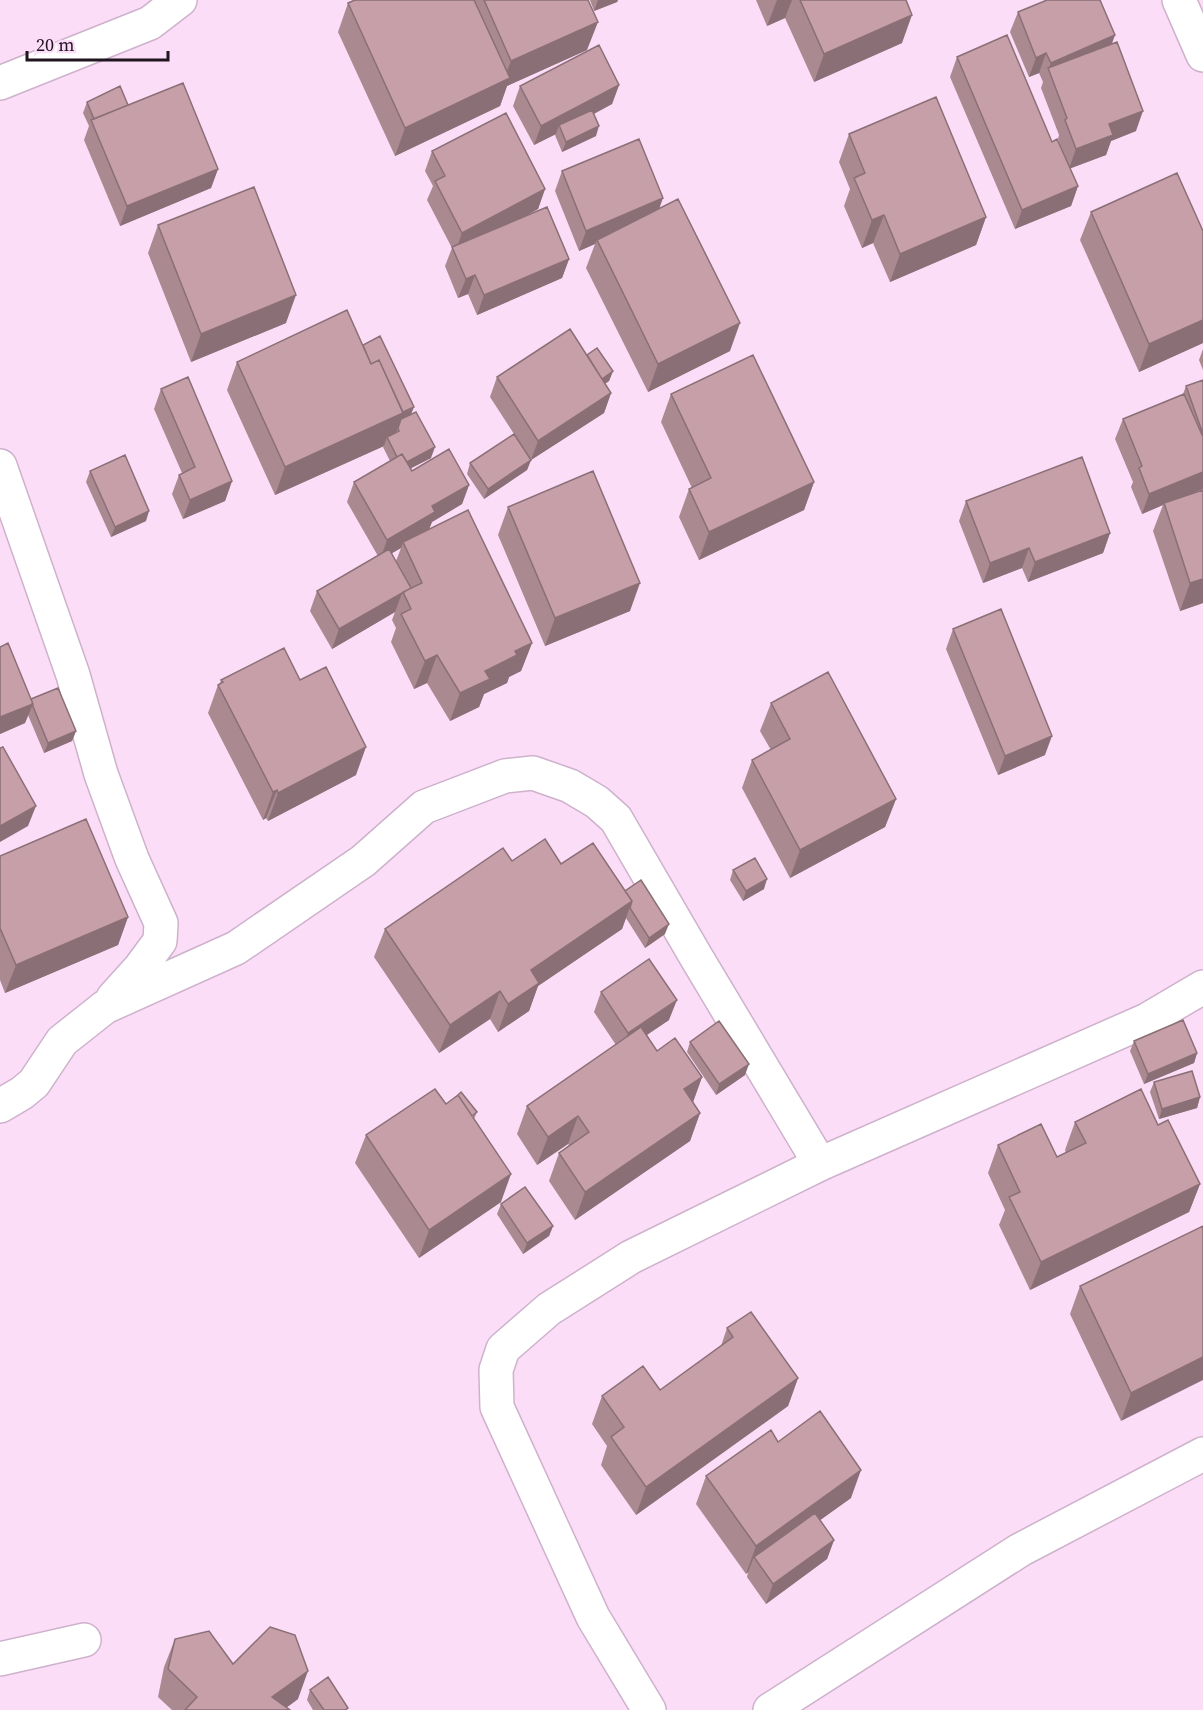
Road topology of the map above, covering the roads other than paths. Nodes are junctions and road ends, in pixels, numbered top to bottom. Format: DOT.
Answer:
graph roads {
  1 [pos="180,0"];
  2 [pos="1179,0"];
  3 [pos="1203,54"];
  4 [pos="0,83"];
  5 [pos="0,466"];
  6 [pos="1203,987"];
  7 [pos="105,1007"];
  8 [pos="0,1106"];
  9 [pos="820,1164"];
  10 [pos="1203,1454"];
  11 [pos="84,1640"];
  12 [pos="0,1659"];
  13 [pos="649,1710"];
  14 [pos="770,1710"];
  1 -- 4 [label="street"];
  2 -- 3 [label="street"];
  5 -- 7 [label="street"];
  6 -- 9 [label="street"];
  7 -- 8 [label="street"];
  7 -- 9 [label="street"];
  9 -- 13 [label="street"];
  10 -- 14 [label="street"];
  11 -- 12 [label="street"];
}
